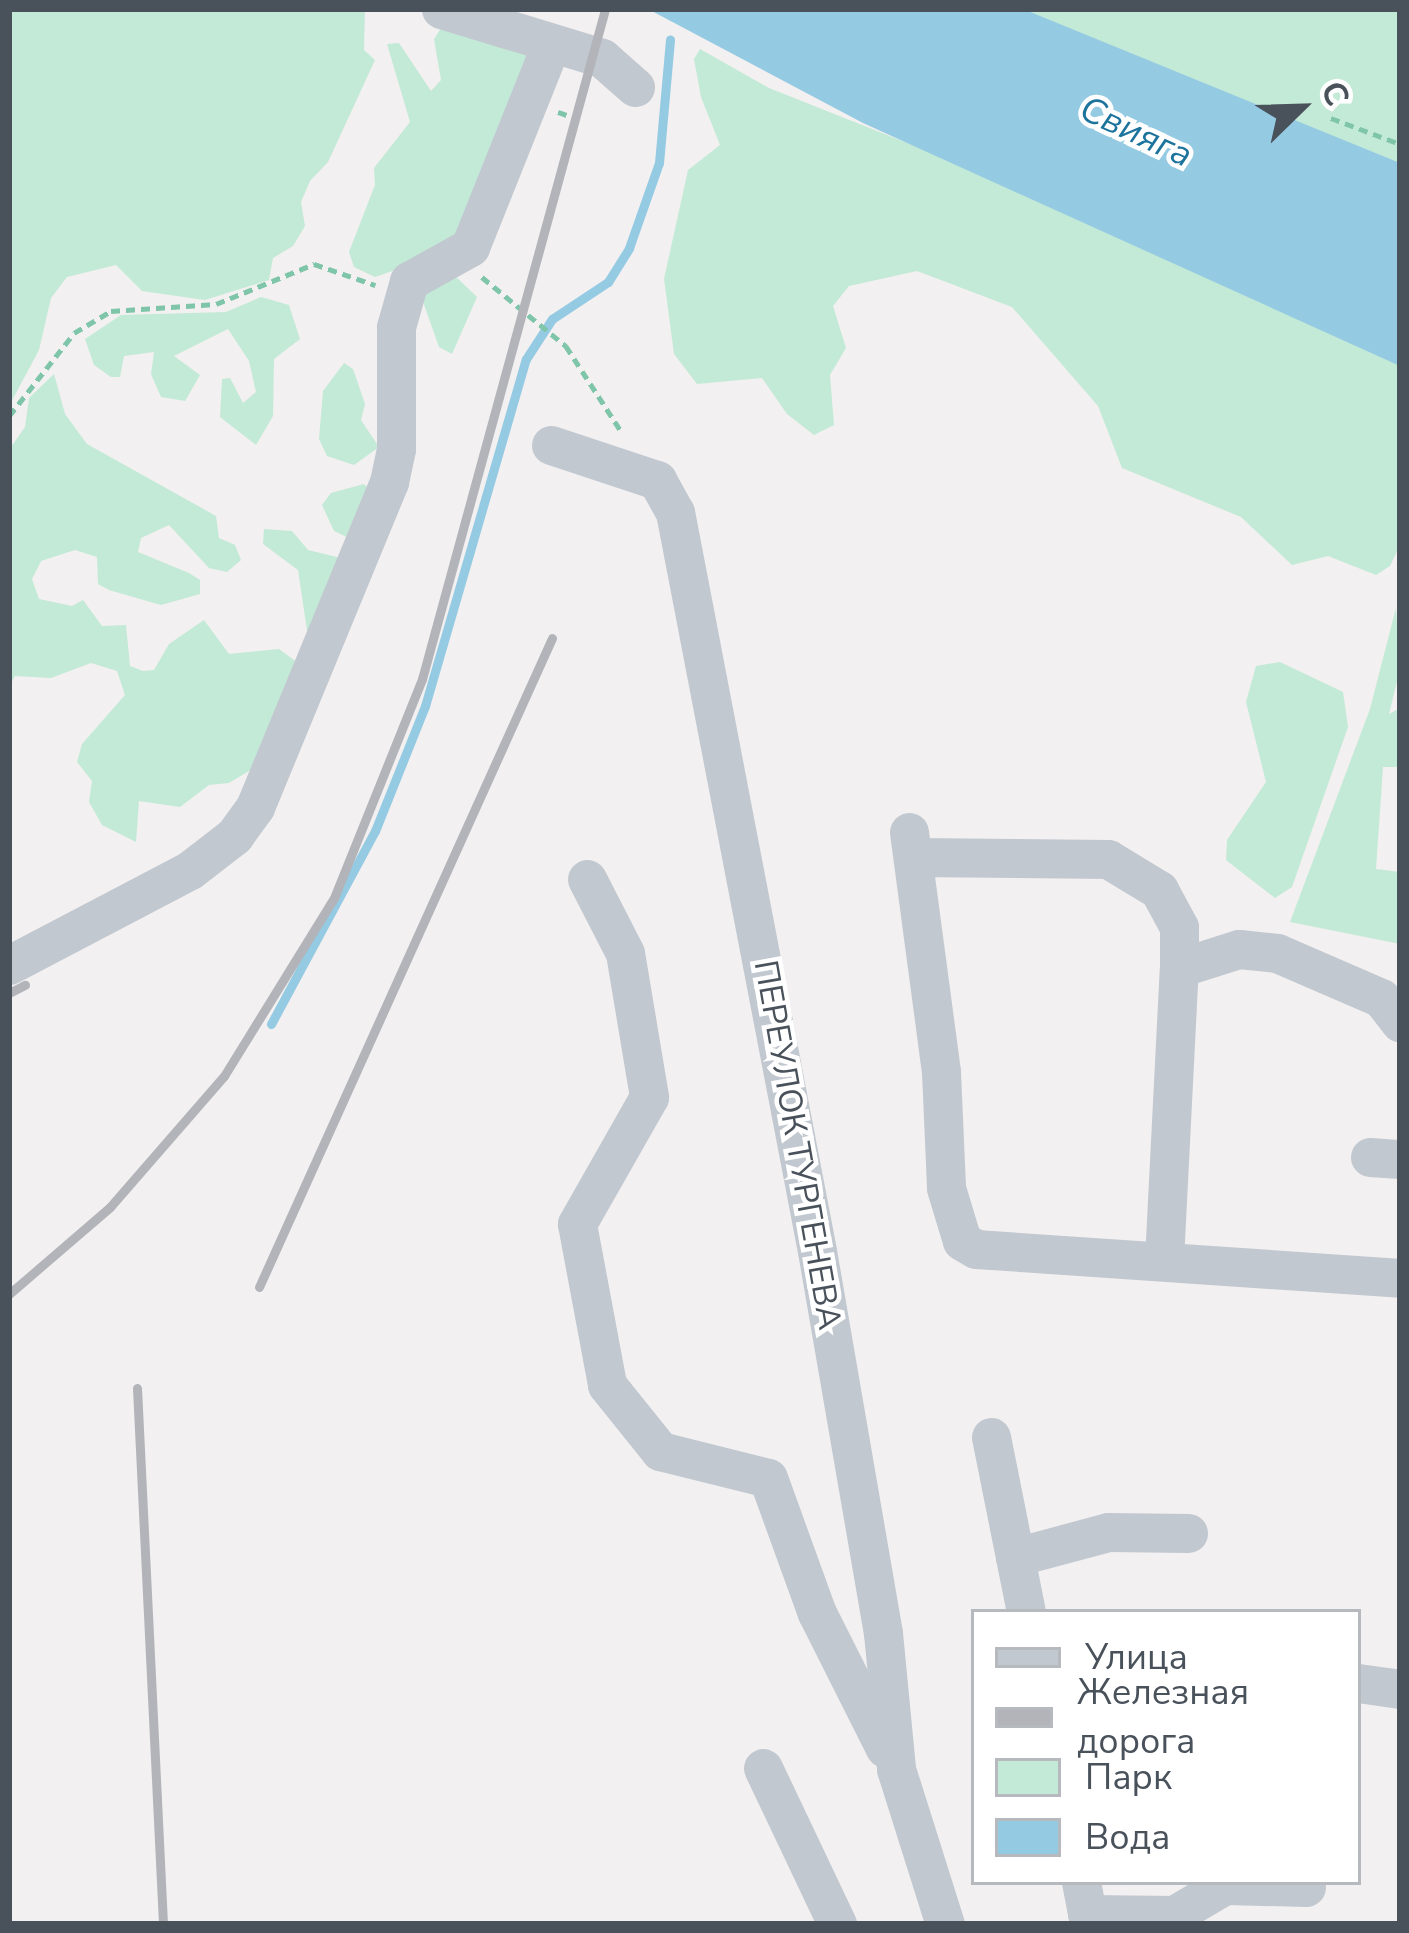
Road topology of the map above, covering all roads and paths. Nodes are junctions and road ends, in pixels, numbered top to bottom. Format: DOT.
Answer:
graph roads {
  1 [pos="441,9"];
  2 [pos="550,47"];
  3 [pos="634,87"];
  4 [pos="1331,118"];
  5 [pos="1400,144"];
  6 [pos="461,257"];
  7 [pos="409,281"];
  8 [pos="9,416"];
  9 [pos="551,445"];
  10 [pos="640,472"];
  11 [pos="587,879"];
  12 [pos="9,965"];
  13 [pos="1179,968"];
  14 [pos="1400,1022"];
  15 [pos="1164,1261"];
  16 [pos="1400,1278"];
  17 [pos="991,1437"];
  18 [pos="1188,1533"];
  19 [pos="1015,1557"];
  20 [pos="1025,1609"];
  21 [pos="1361,1683"];
  22 [pos="1400,1688"];
  23 [pos="763,1768"];
  24 [pos="896,1768"];
  25 [pos="1082,1885"];
  26 [pos="1306,1887"];
  27 [pos="1142,1919"];
  28 [pos="837,1924"];
  29 [pos="945,1924"];
  1 -- 2 [label="street"];
  2 -- 3 [label="street"];
  2 -- 6 [label="street"];
  4 -- 5 [label="path"];
  6 -- 7 [label="street"];
  6 -- 10 [label="path"];
  7 -- 8 [label="path"];
  7 -- 12 [label="street"];
  9 -- 10 [label="street"];
  10 -- 24 [label="street, ПЕРЕУЛОК ТУРГЕНЕВА"];
  11 -- 24 [label="street"];
  13 -- 14 [label="street"];
  13 -- 15 [label="street"];
  13 -- 15 [label="street"];
  15 -- 16 [label="street"];
  17 -- 19 [label="street"];
  18 -- 19 [label="street"];
  19 -- 20 [label="street"];
  21 -- 22 [label="street"];
  23 -- 28 [label="street"];
  24 -- 29 [label="street, ПЕРЕУЛОК ТУРГЕНЕВА"];
  25 -- 27 [label="street"];
  26 -- 27 [label="street"];
}
